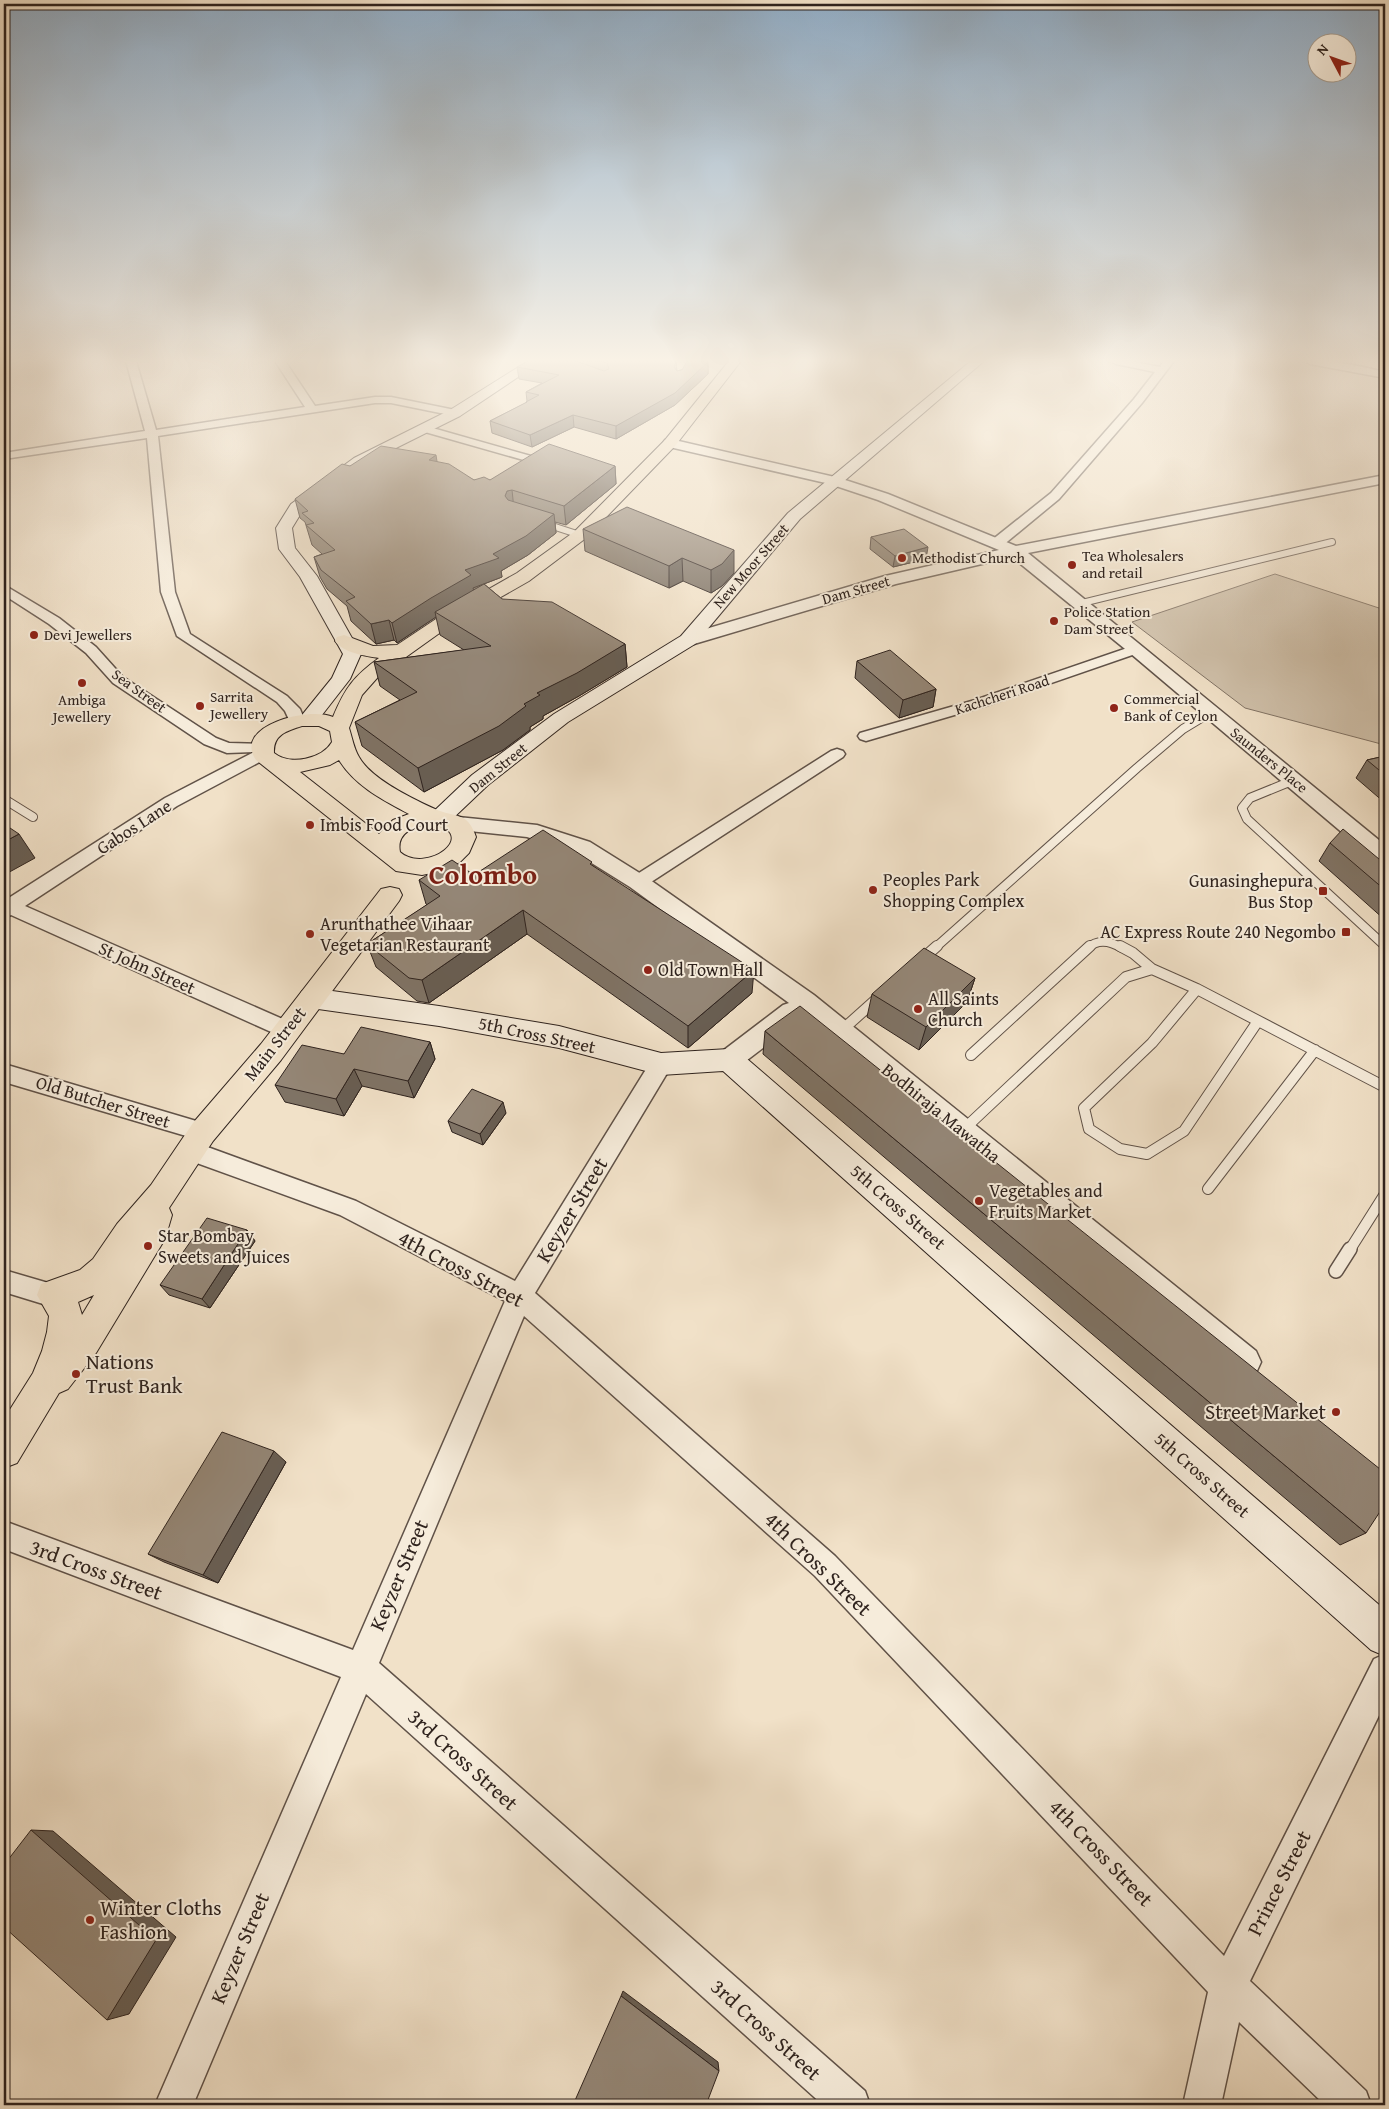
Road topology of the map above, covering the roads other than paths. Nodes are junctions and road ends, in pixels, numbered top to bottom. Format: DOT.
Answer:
graph roads {
  1 [pos="154,459"];
  2 [pos="366,459"];
  3 [pos="654,459"];
  4 [pos="739,459"];
  5 [pos="861,459"];
  6 [pos="1087,459"];
  7 [pos="1385,480"];
  8 [pos="834,482"];
  9 [pos="533,520"];
  10 [pos="580,535"];
  11 [pos="1332,542"];
  12 [pos="997,543"];
  13 [pos="1015,551"];
  14 [pos="4,589"];
  15 [pos="1078,604"];
  16 [pos="688,640"];
  17 [pos="344,641"];
  18 [pos="403,649"];
  19 [pos="1136,649"];
  20 [pos="1211,712"];
  21 [pos="302,721"];
  22 [pos="341,734"];
  23 [pos="866,736"];
  24 [pos="837,754"];
  25 [pos="267,755"];
  26 [pos="1294,780"];
  27 [pos="4,799"];
  28 [pos="33,817"];
  29 [pos="443,819"];
  30 [pos="1385,857"];
  31 [pos="404,861"];
  32 [pos="638,882"];
  33 [pos="6,909"];
  34 [pos="1385,946"];
  35 [pos="915,966"];
  36 [pos="1152,969"];
  37 [pos="1197,989"];
  38 [pos="885,992"];
  39 [pos="311,998"];
  40 [pos="805,1002"];
  41 [pos="1258,1021"];
  42 [pos="286,1030"];
  43 [pos="841,1031"];
  44 [pos="1315,1050"];
  45 [pos="971,1055"];
  46 [pos="729,1060"];
  47 [pos="662,1064"];
  48 [pos="4,1073"];
  49 [pos="1385,1087"];
  50 [pos="963,1131"];
  51 [pos="197,1142"];
  52 [pos="1208,1189"];
  53 [pos="162,1194"];
  54 [pos="1385,1194"];
  55 [pos="1336,1271"];
  56 [pos="4,1282"];
  57 [pos="53,1295"];
  58 [pos="520,1296"];
  59 [pos="1262,1376"];
  60 [pos="43,1392"];
  61 [pos="4,1450"];
  62 [pos="4,1535"];
  63 [pos="1385,1636"];
  64 [pos="360,1668"];
  65 [pos="1385,1670"];
  66 [pos="1228,1986"];
  67 [pos="174,2105"];
  68 [pos="850,2105"];
  69 [pos="1202,2105"];
  70 [pos="1352,2105"];
  1 -- 21 [label="street"];
  2 -- 17 [label="main road"];
  3 -- 10 [label="main road"];
  4 -- 8 [label="street, Saunders Place"];
  5 -- 8 [label="main road, New Moor Street"];
  6 -- 12 [label="street"];
  7 -- 13 [label="street, Dam Street"];
  8 -- 12 [label="street, Saunders Place"];
  8 -- 16 [label="main road, New Moor Street"];
  9 -- 10 [label="lane"];
  10 -- 18 [label="main road"];
  11 -- 15 [label="lane"];
  12 -- 13 [label="street, Saunders Place"];
  13 -- 15 [label="street, Saunders Place"];
  13 -- 16 [label="street, Dam Street"];
  14 -- 25 [label="street, Sea Street"];
  15 -- 19 [label="street, Saunders Place"];
  16 -- 29 [label="main road, Dam Street"];
  17 -- 18 [label="main road"];
  17 -- 21 [label="main road"];
  18 -- 22 [label="main road"];
  19 -- 20 [label="street, Saunders Place"];
  19 -- 23 [label="street, Kachcheri Road"];
  20 -- 26 [label="street, Saunders Place"];
  20 -- 35 [label="lane"];
  21 -- 22 [label="main road"];
  21 -- 25 [label="main road"];
  22 -- 25 [label="main road"];
  22 -- 29 [label="main road"];
  24 -- 32 [label="street"];
  25 -- 31 [label="main road"];
  25 -- 33 [label="street, Gabos Lane"];
  26 -- 30 [label="street, Saunders Place"];
  26 -- 34 [label="lane"];
  27 -- 28 [label="lane"];
  29 -- 31 [label="main road"];
  29 -- 31 [label="main road"];
  29 -- 32 [label="street, Bodhiraja Mawatha"];
  31 -- 39 [label="main road, Main Street"];
  32 -- 40 [label="street, Bodhiraja Mawatha"];
  33 -- 42 [label="street, St John Street"];
  36 -- 37 [label="lane"];
  36 -- 45 [label="lane"];
  36 -- 50 [label="lane"];
  37 -- 41 [label="lane"];
  37 -- 41 [label="lane"];
  38 -- 43 [label="lane"];
  39 -- 42 [label="main road, Main Street"];
  39 -- 47 [label="main road, 5th Cross Street"];
  40 -- 43 [label="street, Bodhiraja Mawatha"];
  40 -- 46 [label="street"];
  41 -- 44 [label="lane"];
  42 -- 51 [label="main road, Main Street"];
  43 -- 50 [label="street, Bodhiraja Mawatha"];
  44 -- 49 [label="lane"];
  44 -- 52 [label="lane"];
  46 -- 47 [label="main road, 5th Cross Street"];
  46 -- 63 [label="main road, 5th Cross Street"];
  47 -- 58 [label="street, Keyzer Street"];
  48 -- 51 [label="street, Old Butcher Street"];
  50 -- 59 [label="street, Bodhiraja Mawatha"];
  51 -- 53 [label="main road, Main Street"];
  51 -- 58 [label="street, 4th Cross Street"];
  53 -- 57 [label="main road, Main Street"];
  53 -- 60 [label="main road, Main Street"];
  54 -- 55 [label="lane"];
  56 -- 57 [label="street"];
  57 -- 60 [label="main road, Main Street"];
  58 -- 64 [label="street, Keyzer Street"];
  58 -- 66 [label="street, 4th Cross Street"];
  60 -- 61 [label="main road, Main Street"];
  62 -- 64 [label="street, 3rd Cross Street"];
  64 -- 67 [label="street, Keyzer Street"];
  64 -- 68 [label="street, 3rd Cross Street"];
  65 -- 66 [label="street, Prince Street"];
  66 -- 69 [label="street, Prince Street"];
  66 -- 70 [label="street, 4th Cross Street"];
}
